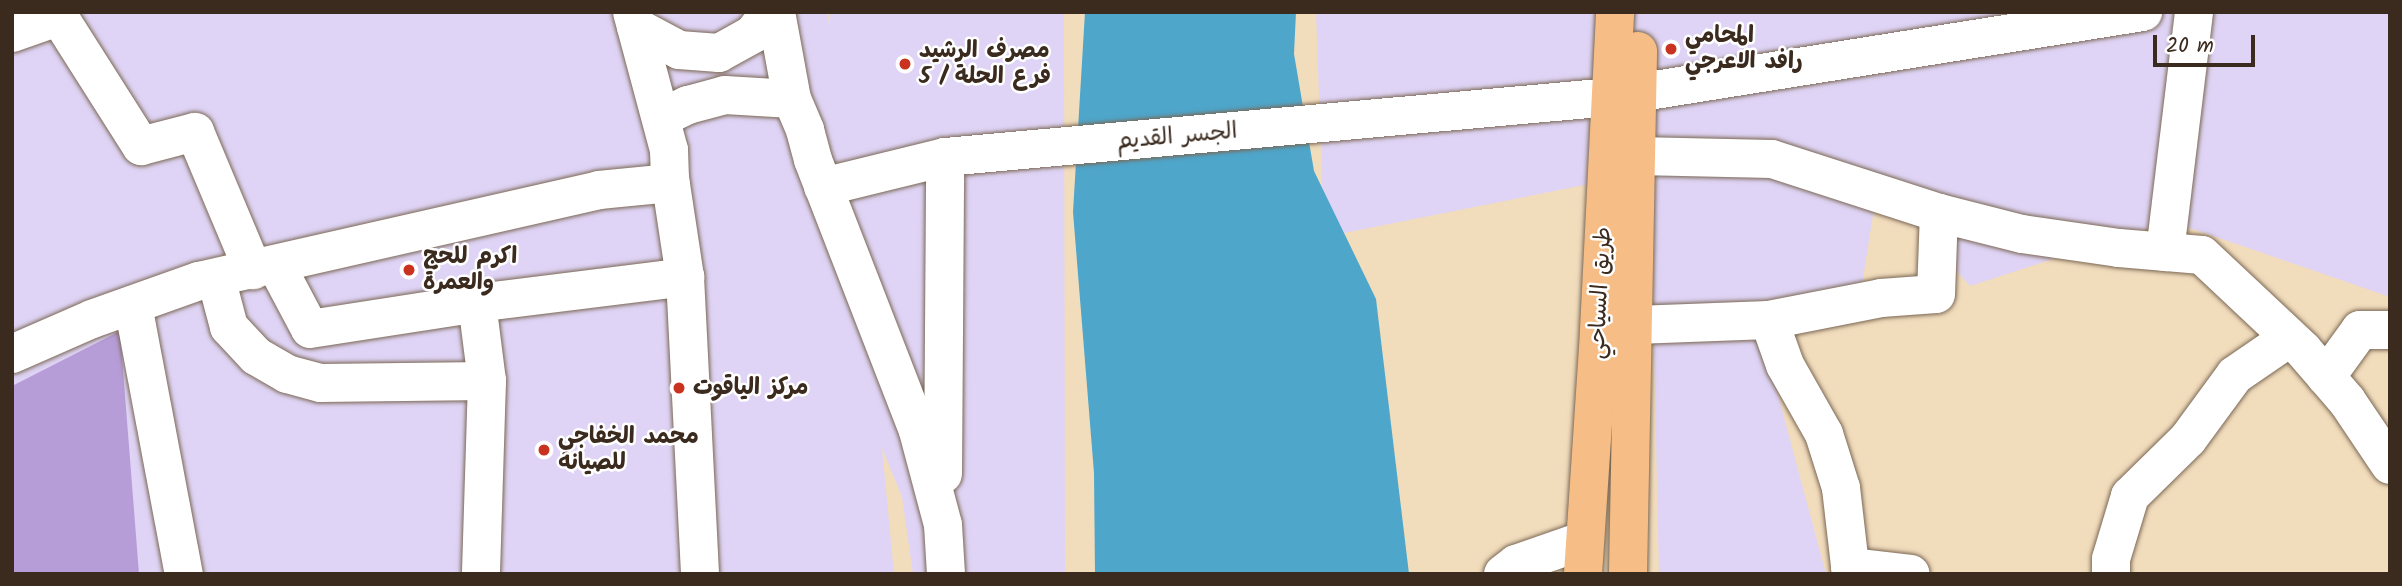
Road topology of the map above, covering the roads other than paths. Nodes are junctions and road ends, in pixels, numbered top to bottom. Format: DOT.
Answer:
graph roads {
  1 [pos="770,12"];
  2 [pos="776,12"];
  3 [pos="1615,12"];
  4 [pos="1639,12"];
  5 [pos="2143,12"];
  6 [pos="2194,12"];
  7 [pos="57,14"];
  8 [pos="634,20"];
  9 [pos="12,33"];
  10 [pos="1624,95"];
  11 [pos="792,99"];
  12 [pos="661,118"];
  13 [pos="1637,156"];
  14 [pos="945,157"];
  15 [pos="671,183"];
  16 [pos="823,187"];
  17 [pos="1939,213"];
  18 [pos="2165,252"];
  19 [pos="265,268"];
  20 [pos="685,277"];
  21 [pos="216,278"];
  22 [pos="477,303"];
  23 [pos="133,305"];
  24 [pos="1769,320"];
  25 [pos="1635,325"];
  26 [pos="2390,330"];
  27 [pos="2289,338"];
  28 [pos="12,354"];
  29 [pos="2326,377"];
  30 [pos="487,381"];
  31 [pos="2390,465"];
  32 [pos="943,525"];
  33 [pos="1584,557"];
  34 [pos="1851,570"];
  35 [pos="2102,572"];
  36 [pos="184,574"];
  37 [pos="481,574"];
  38 [pos="700,574"];
  39 [pos="946,574"];
  40 [pos="1503,574"];
  41 [pos="1629,574"];
  42 [pos="1911,574"];
  1 -- 8 [label="street"];
  2 -- 11 [label="street"];
  3 -- 10 [label="main road, طريق السياحي"];
  4 -- 10 [label="main road, طريق السياحي"];
  5 -- 10 [label="street, الجسر القديم"];
  6 -- 18 [label="street"];
  7 -- 9 [label="street"];
  7 -- 19 [label="street"];
  8 -- 12 [label="street"];
  10 -- 13 [label="main road, طريق السياحي"];
  10 -- 14 [label="street, الجسر القديم"];
  10 -- 33 [label="main road, طريق السياحي"];
  11 -- 12 [label="street"];
  11 -- 16 [label="street"];
  12 -- 15 [label="street"];
  13 -- 17 [label="street"];
  13 -- 25 [label="main road, طريق السياحي"];
  14 -- 16 [label="street, الجسر القديم"];
  14 -- 32 [label="street"];
  15 -- 19 [label="street"];
  15 -- 20 [label="street"];
  16 -- 32 [label="street"];
  17 -- 18 [label="street"];
  17 -- 24 [label="street"];
  18 -- 27 [label="street"];
  19 -- 21 [label="street"];
  19 -- 22 [label="street"];
  20 -- 22 [label="street"];
  20 -- 38 [label="street"];
  21 -- 23 [label="street"];
  21 -- 30 [label="street"];
  22 -- 30 [label="street"];
  23 -- 28 [label="street"];
  23 -- 36 [label="street"];
  24 -- 25 [label="street"];
  24 -- 34 [label="street"];
  25 -- 41 [label="main road, طريق السياحي"];
  26 -- 29 [label="street"];
  27 -- 29 [label="street"];
  27 -- 35 [label="street"];
  29 -- 31 [label="street"];
  30 -- 37 [label="street"];
  32 -- 39 [label="street"];
  33 -- 40 [label="street"];
  34 -- 42 [label="street"];
}
